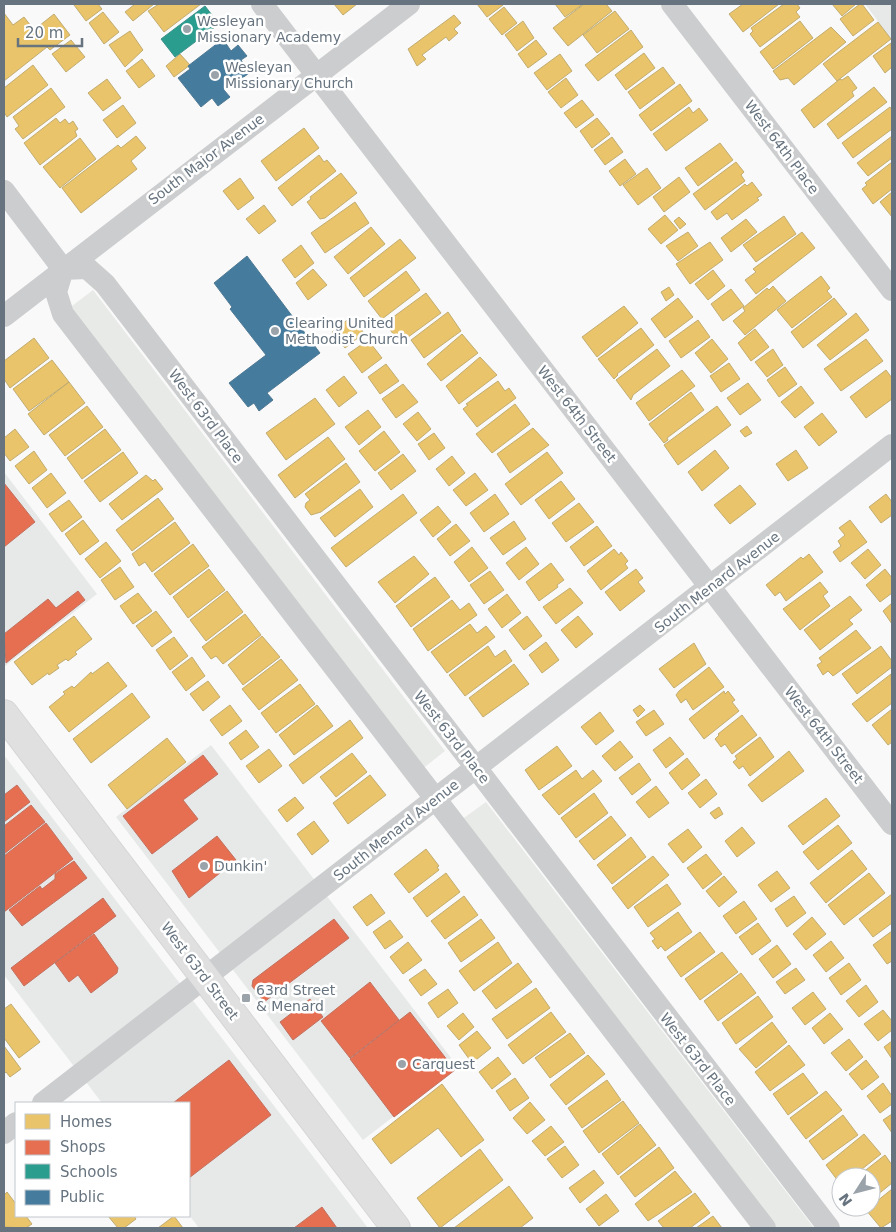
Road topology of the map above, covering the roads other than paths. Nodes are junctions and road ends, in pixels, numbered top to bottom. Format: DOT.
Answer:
graph roads {
  1 [pos="262,4"];
  2 [pos="408,4"];
  3 [pos="672,4"];
  4 [pos="316,75"];
  5 [pos="4,191"];
  6 [pos="63,269"];
  7 [pos="892,290"];
  8 [pos="4,316"];
  9 [pos="892,446"];
  10 [pos="710,587"];
  11 [pos="5,720"];
  12 [pos="475,768"];
  13 [pos="435,800"];
  14 [pos="892,824"];
  15 [pos="205,978"];
  16 [pos="44,1102"];
  17 [pos="15,1124"];
  18 [pos="4,1133"];
  19 [pos="396,1228"];
  20 [pos="765,1228"];
  21 [pos="829,1228"];
  1 -- 4 [label="street, West 64th Street"];
  2 -- 4 [label="street, South Major Avenue"];
  3 -- 7 [label="street, West 64th Place"];
  4 -- 6 [label="street, South Major Avenue"];
  4 -- 10 [label="street, West 64th Street"];
  5 -- 6 [label="street"];
  6 -- 8 [label="street, South Major Avenue"];
  6 -- 12 [label="street, West 63rd Place"];
  6 -- 13 [label="street"];
  9 -- 10 [label="street, South Menard Avenue"];
  10 -- 12 [label="street, South Menard Avenue"];
  10 -- 14 [label="street, West 64th Street"];
  11 -- 15 [label="main road, West 63rd Street"];
  12 -- 13 [label="street, South Menard Avenue"];
  12 -- 21 [label="street, West 63rd Place"];
  13 -- 15 [label="street, South Menard Avenue"];
  13 -- 20 [label="street"];
  15 -- 16 [label="street, South Menard Avenue"];
  15 -- 19 [label="main road, West 63rd Street"];
  17 -- 18 [label="street"];
}
